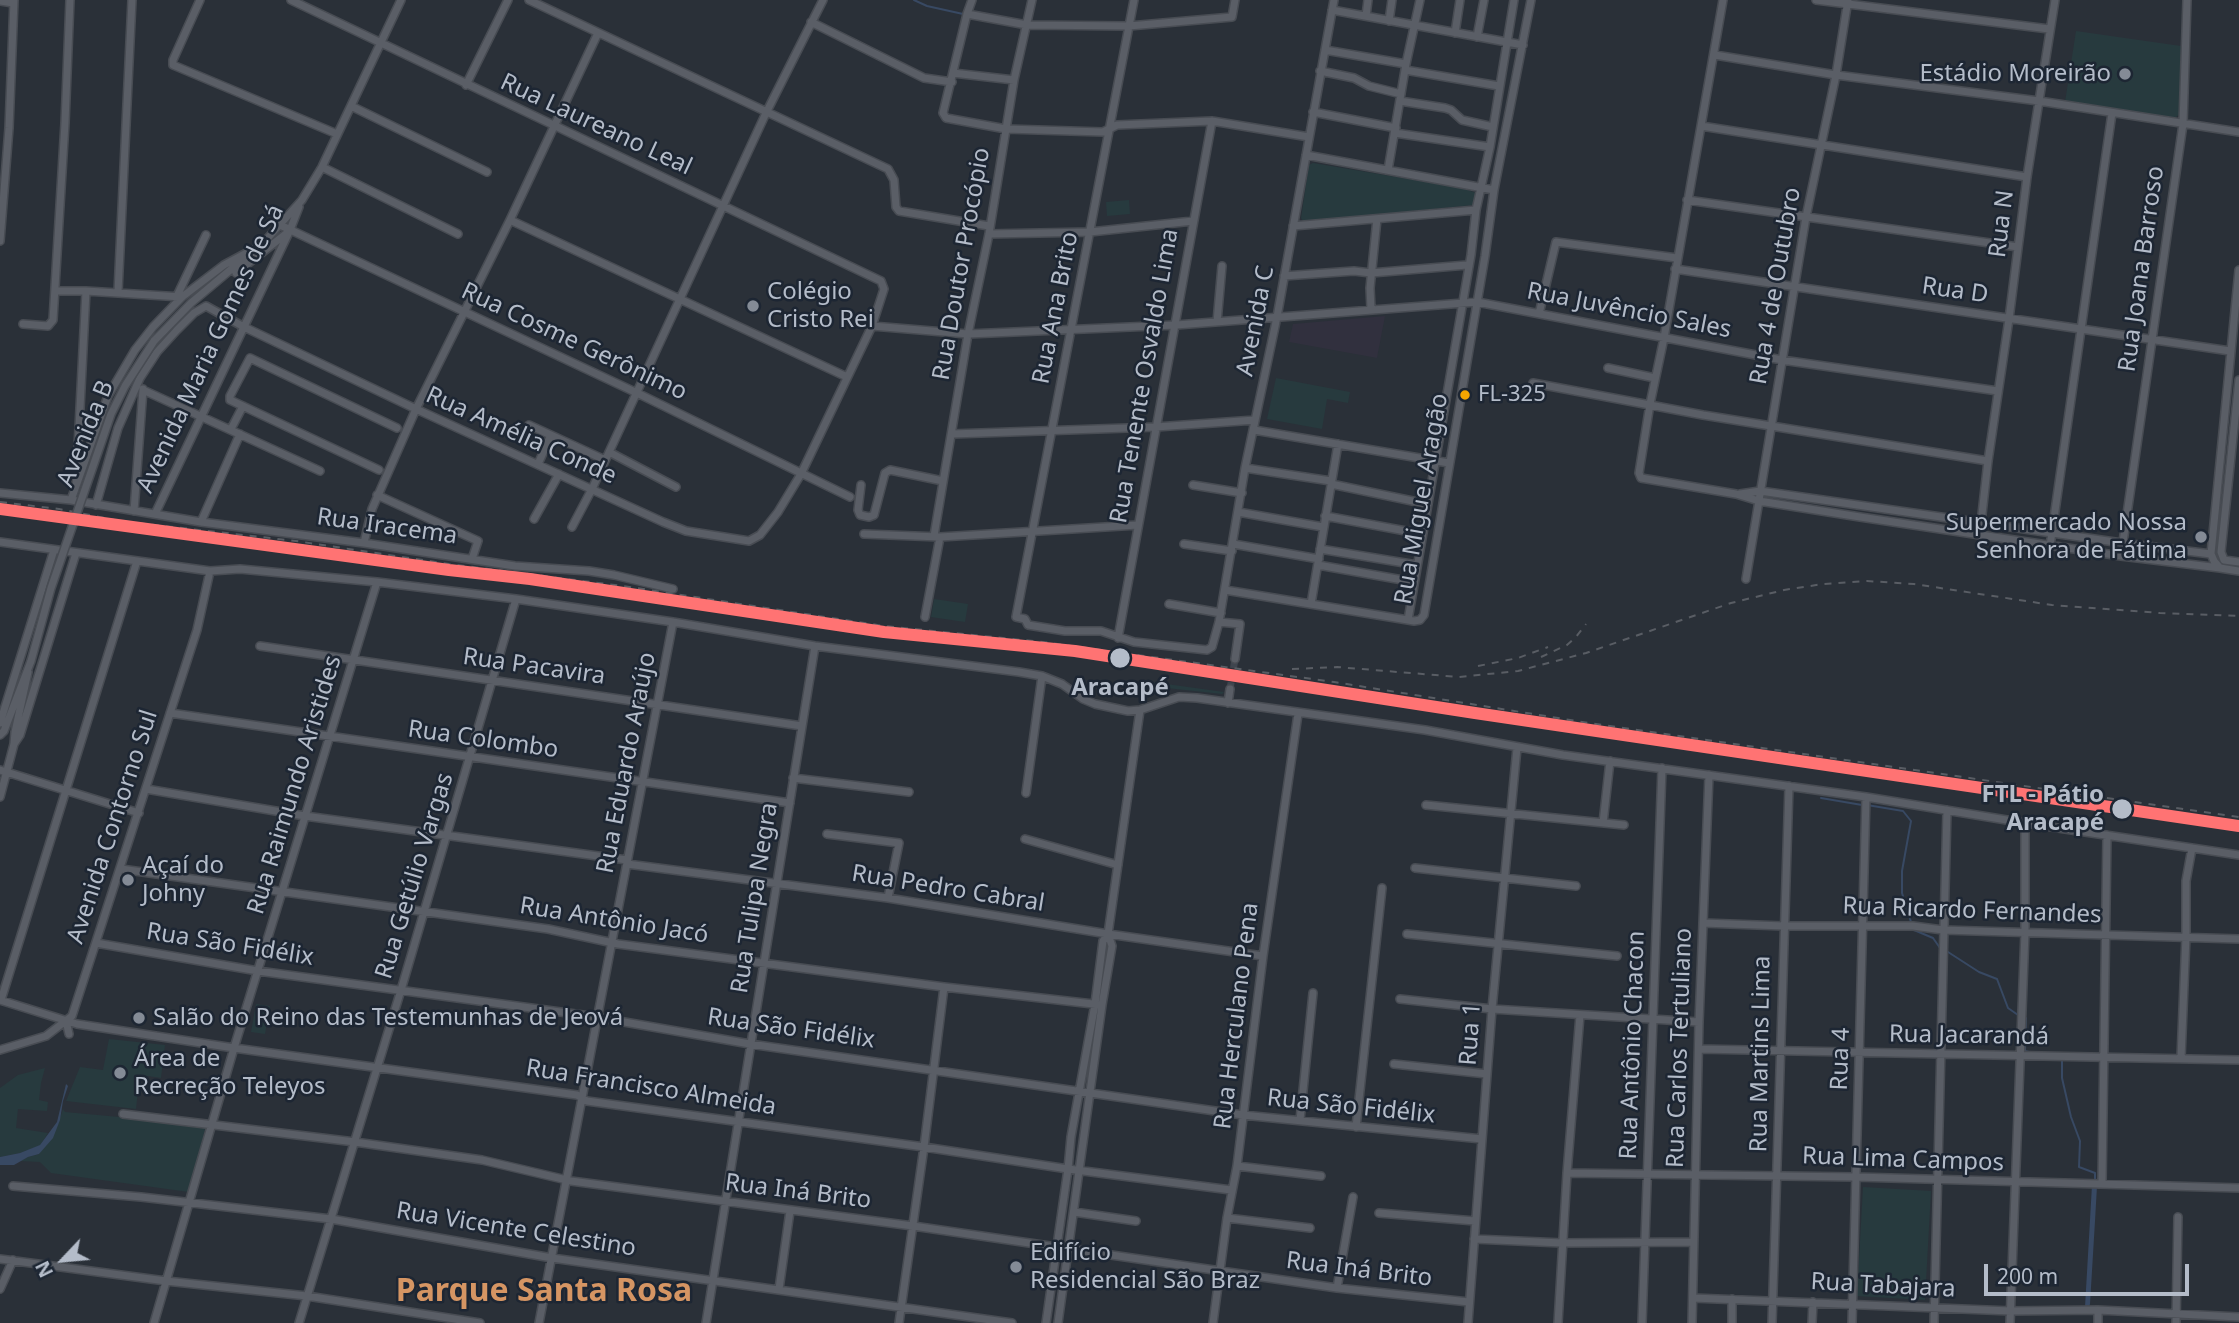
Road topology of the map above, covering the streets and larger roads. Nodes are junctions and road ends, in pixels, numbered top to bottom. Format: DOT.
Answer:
graph roads {
  1 [pos="70,0"];
  2 [pos="132,0"];
  3 [pos="200,0"];
  4 [pos="290,0"];
  5 [pos="401,0"];
  6 [pos="509,0"];
  7 [pos="529,0"];
  8 [pos="822,0"];
  9 [pos="972,0"];
  10 [pos="1032,0"];
  11 [pos="1134,0"];
  12 [pos="1235,0"];
  13 [pos="1334,0"];
  14 [pos="1368,0"];
  15 [pos="1392,0"];
  16 [pos="1420,0"];
  17 [pos="1460,0"];
  18 [pos="1484,0"];
  19 [pos="1514,0"];
  20 [pos="1531,0"];
  21 [pos="1723,0"];
  22 [pos="1816,0"];
  23 [pos="2055,0"];
  24 [pos="2188,0"];
  25 [pos="0,1"];
  26 [pos="14,1"];
  27 [pos="1848,2"];
  28 [pos="1332,10"];
  29 [pos="967,14"];
  30 [pos="1366,16"];
  31 [pos="1389,21"];
  32 [pos="811,22"];
  33 [pos="1027,24"];
  34 [pos="1129,26"];
  35 [pos="1415,26"];
  36 [pos="2049,29"];
  37 [pos="598,33"];
  38 [pos="1455,33"];
  39 [pos="1477,37"];
  40 [pos="0,42"];
  41 [pos="1506,42"];
  42 [pos="12,44"];
  43 [pos="380,44"];
  44 [pos="1523,45"];
  45 [pos="1325,50"];
  46 [pos="1715,55"];
  47 [pos="1405,67"];
  48 [pos="1320,71"];
  49 [pos="953,73"];
  50 [pos="1836,75"];
  51 [pos="1014,80"];
  52 [pos="952,82"];
  53 [pos="466,85"];
  54 [pos="1499,86"];
  55 [pos="0,87"];
  56 [pos="9,88"];
  57 [pos="1400,98"];
  58 [pos="2039,101"];
  59 [pos="351,106"];
  60 [pos="1313,112"];
  61 [pos="766,113"];
  62 [pos="2112,113"];
  63 [pos="1212,121"];
  64 [pos="2183,124"];
  65 [pos="553,126"];
  66 [pos="1701,126"];
  67 [pos="1493,127"];
  68 [pos="4,128"];
  69 [pos="1006,129"];
  70 [pos="1109,129"];
  71 [pos="1396,130"];
  72 [pos="2239,132"];
  73 [pos="337,134"];
  74 [pos="1309,137"];
  75 [pos="1821,146"];
  76 [pos="1490,147"];
  77 [pos="1306,155"];
  78 [pos="322,167"];
  79 [pos="3,170"];
  80 [pos="1388,170"];
  81 [pos="487,172"];
  82 [pos="2027,177"];
  83 [pos="1480,187"];
  84 [pos="1494,190"];
  85 [pos="302,200"];
  86 [pos="1687,200"];
  87 [pos="722,206"];
  88 [pos="1476,210"];
  89 [pos="1,215"];
  90 [pos="1807,217"];
  91 [pos="1377,219"];
  92 [pos="510,220"];
  93 [pos="1193,220"];
  94 [pos="280,225"];
  95 [pos="1293,226"];
  96 [pos="290,230"];
  97 [pos="989,230"];
  98 [pos="1090,232"];
  99 [pos="458,234"];
  100 [pos="206,235"];
  101 [pos="0,241"];
  102 [pos="2018,247"];
  103 [pos="258,248"];
  104 [pos="1471,255"];
  105 [pos="1485,256"];
  106 [pos="1677,258"];
  107 [pos="1467,265"];
  108 [pos="1222,266"];
  109 [pos="1675,269"];
  110 [pos="2239,270"];
  111 [pos="1371,273"];
  112 [pos="1284,276"];
  113 [pos="218,282"];
  114 [pos="1795,287"];
  115 [pos="55,291"];
  116 [pos="86,291"];
  117 [pos="118,292"];
  118 [pos="179,296"];
  119 [pos="678,300"];
  120 [pos="1461,302"];
  121 [pos="1477,302"];
  122 [pos="1371,309"];
  123 [pos="463,311"];
  124 [pos="1539,314"];
  125 [pos="1277,317"];
  126 [pos="2009,319"];
  127 [pos="1217,322"];
  128 [pos="23,324"];
  129 [pos="1176,325"];
  130 [pos="872,326"];
  131 [pos="244,327"];
  132 [pos="1071,329"];
  133 [pos="2081,331"];
  134 [pos="968,334"];
  135 [pos="1664,338"];
  136 [pos="2151,340"];
  137 [pos="1455,342"];
  138 [pos="1469,345"];
  139 [pos="2230,351"];
  140 [pos="1782,360"];
  141 [pos="224,368"];
  142 [pos="1608,368"];
  143 [pos="240,374"];
  144 [pos="846,377"];
  145 [pos="140,378"];
  146 [pos="1656,378"];
  147 [pos="2239,380"];
  148 [pos="1533,383"];
  149 [pos="143,390"];
  150 [pos="1998,391"];
  151 [pos="635,392"];
  152 [pos="1650,404"];
  153 [pos="243,406"];
  154 [pos="416,409"];
  155 [pos="201,416"];
  156 [pos="1255,420"];
  157 [pos="529,425"];
  158 [pos="1771,426"];
  159 [pos="2224,426"];
  160 [pos="1156,427"];
  161 [pos="2237,427"];
  162 [pos="397,428"];
  163 [pos="231,429"];
  164 [pos="1254,430"];
  165 [pos="1052,432"];
  166 [pos="952,433"];
  167 [pos="240,434"];
  168 [pos="551,435"];
  169 [pos="1338,444"];
  170 [pos="609,452"];
  171 [pos="604,460"];
  172 [pos="1435,461"];
  173 [pos="1987,461"];
  174 [pos="1449,463"];
  175 [pos="538,464"];
  176 [pos="1245,468"];
  177 [pos="379,470"];
  178 [pos="320,471"];
  179 [pos="559,474"];
  180 [pos="801,474"];
  181 [pos="943,481"];
  182 [pos="1331,483"];
  183 [pos="861,485"];
  184 [pos="1193,485"];
  185 [pos="76,486"];
  186 [pos="676,487"];
  187 [pos="592,489"];
  188 [pos="1760,491"];
  189 [pos="0,493"];
  190 [pos="1242,493"];
  191 [pos="1736,494"];
  192 [pos="377,495"];
  193 [pos="850,497"];
  194 [pos="71,500"];
  195 [pos="1759,501"];
  196 [pos="96,505"];
  197 [pos="1862,506"];
  198 [pos="1426,508"];
  199 [pos="134,511"];
  200 [pos="1238,512"];
  201 [pos="1441,513"];
  202 [pos="155,514"];
  203 [pos="1325,516"];
  204 [pos="1860,517"];
  205 [pos="534,519"];
  206 [pos="201,522"];
  207 [pos="1981,523"];
  208 [pos="1138,525"];
  209 [pos="572,527"];
  210 [pos="1323,527"];
  211 [pos="1033,531"];
  212 [pos="2052,533"];
  213 [pos="864,534"];
  214 [pos="1422,534"];
  215 [pos="1982,536"];
  216 [pos="937,537"];
  217 [pos="0,542"];
  218 [pos="364,543"];
  219 [pos="2122,543"];
  220 [pos="1184,544"];
  221 [pos="2050,546"];
  222 [pos="2149,547"];
  223 [pos="1233,548"];
  224 [pos="1320,549"];
  225 [pos="2166,549"];
  226 [pos="54,550"];
  227 [pos="76,553"];
  228 [pos="2211,554"];
  229 [pos="2121,556"];
  230 [pos="472,559"];
  231 [pos="2147,559"];
  232 [pos="137,561"];
  233 [pos="2165,561"];
  234 [pos="1318,562"];
  235 [pos="2239,562"];
  236 [pos="1417,565"];
  237 [pos="2220,568"];
  238 [pos="210,571"];
  239 [pos="2239,571"];
  240 [pos="1746,579"];
  241 [pos="377,582"];
  242 [pos="1414,582"];
  243 [pos="673,589"];
  244 [pos="1225,590"];
  245 [pos="516,599"];
  246 [pos="1169,604"];
  247 [pos="1311,604"];
  248 [pos="1221,613"];
  249 [pos="925,617"];
  250 [pos="1408,620"];
  251 [pos="673,622"];
  252 [pos="1219,622"];
  253 [pos="1118,638"];
  254 [pos="260,646"];
  255 [pos="816,646"];
  256 [pos="1235,659"];
  257 [pos="354,661"];
  258 [pos="28,672"];
  259 [pos="1042,676"];
  260 [pos="494,681"];
  261 [pos="1230,689"];
  262 [pos="1228,703"];
  263 [pos="657,704"];
  264 [pos="1140,710"];
  265 [pos="170,713"];
  266 [pos="1298,713"];
  267 [pos="0,723"];
  268 [pos="802,726"];
  269 [pos="0,735"];
  270 [pos="330,737"];
  271 [pos="14,744"];
  272 [pos="1517,748"];
  273 [pos="471,758"];
  274 [pos="1610,761"];
  275 [pos="1662,768"];
  276 [pos="4,771"];
  277 [pos="1709,775"];
  278 [pos="793,778"];
  279 [pos="642,783"];
  280 [pos="1789,786"];
  281 [pos="146,789"];
  282 [pos="65,790"];
  283 [pos="909,792"];
  284 [pos="1026,793"];
  285 [pos="0,797"];
  286 [pos="1867,797"];
  287 [pos="790,803"];
  288 [pos="1426,805"];
  289 [pos="1947,810"];
  290 [pos="139,813"];
  291 [pos="1510,813"];
  292 [pos="305,816"];
  293 [pos="1603,822"];
  294 [pos="2025,823"];
  295 [pos="1624,825"];
  296 [pos="827,834"];
  297 [pos="2107,835"];
  298 [pos="447,836"];
  299 [pos="1025,839"];
  300 [pos="2192,848"];
  301 [pos="2239,855"];
  302 [pos="627,862"];
  303 [pos="1118,865"];
  304 [pos="1415,868"];
  305 [pos="121,869"];
  306 [pos="1504,877"];
  307 [pos="778,884"];
  308 [pos="1576,886"];
  309 [pos="1381,888"];
  310 [pos="281,892"];
  311 [pos="888,898"];
  312 [pos="424,913"];
  313 [pos="1703,923"];
  314 [pos="1784,926"];
  315 [pos="1863,926"];
  316 [pos="1943,930"];
  317 [pos="2025,933"];
  318 [pos="1108,934"];
  319 [pos="1407,934"];
  320 [pos="2106,935"];
  321 [pos="2186,936"];
  322 [pos="2239,939"];
  323 [pos="96,943"];
  324 [pos="612,943"];
  325 [pos="1498,943"];
  326 [pos="1263,956"];
  327 [pos="1617,956"];
  328 [pos="764,963"];
  329 [pos="258,971"];
  330 [pos="944,987"];
  331 [pos="401,990"];
  332 [pos="1313,993"];
  333 [pos="1401,999"];
  334 [pos="0,1000"];
  335 [pos="1098,1004"];
  336 [pos="1492,1009"];
  337 [pos="1580,1015"];
  338 [pos="597,1018"];
  339 [pos="1654,1018"];
  340 [pos="66,1021"];
  341 [pos="1699,1022"];
  342 [pos="69,1034"];
  343 [pos="750,1044"];
  344 [pos="234,1048"];
  345 [pos="1699,1049"];
  346 [pos="0,1050"];
  347 [pos="1779,1051"];
  348 [pos="1860,1053"];
  349 [pos="1941,1054"];
  350 [pos="2021,1055"];
  351 [pos="2103,1058"];
  352 [pos="2180,1058"];
  353 [pos="2239,1060"];
  354 [pos="1394,1064"];
  355 [pos="377,1066"];
  356 [pos="933,1069"];
  357 [pos="1487,1074"];
  358 [pos="1079,1090"];
  359 [pos="1090,1091"];
  360 [pos="581,1097"];
  361 [pos="123,1114"];
  362 [pos="1243,1115"];
  363 [pos="1300,1120"];
  364 [pos="738,1122"];
  365 [pos="213,1125"];
  366 [pos="1356,1127"];
  367 [pos="1482,1139"];
  368 [pos="355,1142"];
  369 [pos="924,1147"];
  370 [pos="1237,1166"];
  371 [pos="1068,1169"];
  372 [pos="1079,1171"];
  373 [pos="1567,1173"];
  374 [pos="1647,1173"];
  375 [pos="1695,1175"];
  376 [pos="1321,1176"];
  377 [pos="1777,1176"];
  378 [pos="1856,1177"];
  379 [pos="565,1180"];
  380 [pos="1939,1180"];
  381 [pos="2015,1182"];
  382 [pos="2102,1183"];
  383 [pos="13,1186"];
  384 [pos="2239,1188"];
  385 [pos="1231,1189"];
  386 [pos="1353,1197"];
  387 [pos="190,1203"];
  388 [pos="726,1203"];
  389 [pos="790,1210"];
  390 [pos="1074,1212"];
  391 [pos="1379,1213"];
  392 [pos="2178,1217"];
  393 [pos="1227,1218"];
  394 [pos="331,1219"];
  395 [pos="1136,1221"];
  396 [pos="1475,1221"];
  397 [pos="913,1226"];
  398 [pos="1310,1228"];
  399 [pos="1474,1239"];
  400 [pos="1693,1242"];
  401 [pos="1562,1243"];
  402 [pos="1644,1243"];
  403 [pos="1057,1248"];
  404 [pos="1069,1250"];
  405 [pos="552,1258"];
  406 [pos="0,1259"];
  407 [pos="13,1260"];
  408 [pos="1220,1272"];
  409 [pos="713,1280"];
  410 [pos="166,1281"];
  411 [pos="1337,1288"];
  412 [pos="0,1289"];
  413 [pos="779,1289"];
  414 [pos="307,1296"];
  415 [pos="1693,1298"];
  416 [pos="1732,1299"];
  417 [pos="1773,1301"];
  418 [pos="1469,1302"];
  419 [pos="1813,1302"];
  420 [pos="1852,1303"];
  421 [pos="901,1306"];
  422 [pos="1934,1308"];
  423 [pos="2098,1310"];
  424 [pos="2011,1311"];
  425 [pos="2239,1317"];
  426 [pos="2176,1319"];
  427 [pos="154,1323"];
  428 [pos="299,1323"];
  429 [pos="480,1323"];
  430 [pos="538,1323"];
  431 [pos="706,1323"];
  432 [pos="899,1323"];
  433 [pos="1012,1323"];
  434 [pos="1046,1323"];
  435 [pos="1058,1323"];
  436 [pos="1213,1323"];
  437 [pos="1468,1323"];
  438 [pos="1558,1323"];
  439 [pos="1642,1323"];
  440 [pos="1692,1323"];
  441 [pos="1732,1323"];
  442 [pos="1772,1323"];
  443 [pos="1812,1323"];
  444 [pos="1852,1323"];
  445 [pos="1934,1323"];
  446 [pos="2010,1323"];
  447 [pos="2098,1323"];
  1 -- 115 [label="street"];
  2 -- 117 [label="street"];
  3 -- 73 [label="street"];
  4 -- 43 [label="street, Rua Laureano Leal"];
  5 -- 43 [label="street, Avenida Maria Gomes de Sá"];
  6 -- 53 [label="street"];
  7 -- 37 [label="street"];
  8 -- 32 [label="street"];
  9 -- 29 [label="street"];
  10 -- 33 [label="street, Rua Doutor Procópio"];
  11 -- 34 [label="street, Rua Ana Brito"];
  12 -- 34 [label="street"];
  13 -- 28 [label="street, Avenida C"];
  14 -- 30 [label="street"];
  15 -- 31 [label="street"];
  16 -- 35 [label="street"];
  17 -- 38 [label="street"];
  18 -- 39 [label="street"];
  19 -- 41 [label="street, Rua Miguel Aragão"];
  20 -- 44 [label="street, Rua Miguel Aragão"];
  21 -- 46 [label="street"];
  22 -- 27 [label="street"];
  23 -- 36 [label="street, Rua N"];
  24 -- 64 [label="street, Rua Joana Barroso"];
  25 -- 26 [label="street"];
  26 -- 42 [label="street"];
  27 -- 36 [label="street"];
  27 -- 50 [label="street, Rua 4 de Outubro"];
  28 -- 30 [label="street"];
  28 -- 45 [label="street, Avenida C"];
  29 -- 33 [label="street"];
  29 -- 49 [label="street"];
  30 -- 31 [label="street"];
  31 -- 35 [label="street"];
  32 -- 52 [label="street"];
  32 -- 61 [label="street"];
  33 -- 34 [label="street"];
  33 -- 51 [label="street, Rua Doutor Procópio"];
  34 -- 70 [label="street, Rua Ana Brito"];
  35 -- 38 [label="street"];
  35 -- 47 [label="street"];
  36 -- 58 [label="street, Rua N"];
  37 -- 61 [label="street"];
  37 -- 65 [label="street"];
  38 -- 39 [label="street"];
  39 -- 41 [label="street"];
  40 -- 42 [label="street"];
  41 -- 44 [label="street"];
  41 -- 54 [label="street, Rua Miguel Aragão"];
  42 -- 56 [label="street"];
  43 -- 53 [label="street, Rua Laureano Leal"];
  43 -- 59 [label="street, Avenida Maria Gomes de Sá"];
  44 -- 84 [label="street, Rua Miguel Aragão"];
  45 -- 47 [label="street"];
  45 -- 48 [label="street, Avenida C"];
  46 -- 50 [label="street"];
  46 -- 66 [label="street"];
  47 -- 54 [label="street"];
  47 -- 57 [label="street"];
  48 -- 57 [label="street"];
  48 -- 60 [label="street, Avenida C"];
  49 -- 51 [label="street"];
  49 -- 52 [label="street"];
  50 -- 58 [label="street"];
  50 -- 75 [label="street, Rua 4 de Outubro"];
  51 -- 69 [label="street, Rua Doutor Procópio"];
  52 -- 69 [label="street"];
  53 -- 65 [label="street, Rua Laureano Leal"];
  54 -- 67 [label="street, Rua Miguel Aragão"];
  55 -- 56 [label="street"];
  56 -- 68 [label="street"];
  57 -- 67 [label="street"];
  57 -- 71 [label="street"];
  58 -- 62 [label="street"];
  58 -- 82 [label="street, Rua N"];
  59 -- 73 [label="street, Avenida Maria Gomes de Sá"];
  59 -- 81 [label="street"];
  60 -- 71 [label="street"];
  60 -- 74 [label="street, Avenida C"];
  61 -- 87 [label="street"];
  61 -- 97 [label="street"];
  62 -- 64 [label="street"];
  62 -- 133 [label="street"];
  63 -- 70 [label="street"];
  63 -- 74 [label="street"];
  63 -- 93 [label="street, Rua Tenente Osvaldo Lima"];
  64 -- 72 [label="street"];
  64 -- 136 [label="street, Rua Joana Barroso"];
  65 -- 87 [label="street, Rua Laureano Leal"];
  65 -- 92 [label="street"];
  66 -- 75 [label="street"];
  66 -- 86 [label="street"];
  67 -- 76 [label="street, Rua Miguel Aragão"];
  68 -- 79 [label="street"];
  69 -- 70 [label="street"];
  69 -- 97 [label="street, Rua Doutor Procópio"];
  70 -- 98 [label="street, Rua Ana Brito"];
  71 -- 76 [label="street"];
  71 -- 80 [label="street"];
  73 -- 78 [label="street, Avenida Maria Gomes de Sá"];
  74 -- 77 [label="street, Avenida C"];
  75 -- 82 [label="street"];
  75 -- 90 [label="street, Rua 4 de Outubro"];
  76 -- 83 [label="street, Rua Miguel Aragão"];
  77 -- 80 [label="street"];
  77 -- 95 [label="street, Avenida C"];
  78 -- 85 [label="street, Avenida Maria Gomes de Sá"];
  78 -- 99 [label="street"];
  79 -- 89 [label="street"];
  80 -- 83 [label="street"];
  82 -- 102 [label="street, Rua N"];
  83 -- 84 [label="street"];
  83 -- 88 [label="street, Rua Miguel Aragão"];
  84 -- 105 [label="street, Rua Miguel Aragão"];
  85 -- 94 [label="street, Avenida Maria Gomes de Sá"];
  85 -- 96 [label="street, Avenida Maria Gomes de Sá"];
  86 -- 90 [label="street"];
  86 -- 106 [label="street"];
  87 -- 119 [label="street"];
  87 -- 130 [label="street, Rua Laureano Leal"];
  88 -- 91 [label="street"];
  88 -- 104 [label="street, Rua Miguel Aragão"];
  89 -- 101 [label="street"];
  90 -- 102 [label="street"];
  90 -- 114 [label="street, Rua 4 de Outubro"];
  91 -- 95 [label="street"];
  91 -- 111 [label="street"];
  92 -- 119 [label="street"];
  92 -- 123 [label="street"];
  93 -- 98 [label="street"];
  93 -- 129 [label="street, Rua Tenente Osvaldo Lima"];
  94 -- 96 [label="street, Rua Cosme Gerônimo"];
  94 -- 103 [label="street, Avenida B"];
  95 -- 112 [label="street, Avenida C"];
  96 -- 113 [label="street, Avenida B"];
  96 -- 123 [label="street, Rua Cosme Gerônimo"];
  96 -- 131 [label="street, Avenida Maria Gomes de Sá"];
  97 -- 98 [label="street"];
  97 -- 134 [label="street, Rua Doutor Procópio"];
  98 -- 132 [label="street, Rua Ana Brito"];
  100 -- 118 [label="street"];
  102 -- 126 [label="street, Rua N"];
  103 -- 113 [label="street, Avenida B"];
  103 -- 118 [label="street"];
  104 -- 105 [label="street"];
  104 -- 107 [label="street, Rua Miguel Aragão"];
  105 -- 121 [label="street, Rua Miguel Aragão"];
  106 -- 109 [label="street"];
  106 -- 124 [label="street"];
  107 -- 111 [label="street"];
  107 -- 120 [label="street, Rua Miguel Aragão"];
  108 -- 127 [label="street"];
  109 -- 114 [label="street, Rua D"];
  109 -- 135 [label="street"];
  110 -- 139 [label="street"];
  111 -- 112 [label="street"];
  111 -- 122 [label="street"];
  112 -- 125 [label="street, Avenida C"];
  113 -- 258 [label="street, Avenida B, bridge"];
  114 -- 126 [label="street, Rua D"];
  114 -- 140 [label="street, Rua 4 de Outubro"];
  115 -- 116 [label="street"];
  115 -- 128 [label="street"];
  116 -- 117 [label="street"];
  116 -- 185 [label="street"];
  117 -- 118 [label="street"];
  118 -- 185 [label="street"];
  119 -- 144 [label="street"];
  119 -- 151 [label="street"];
  120 -- 121 [label="street, Rua Juvêncio Sales"];
  120 -- 122 [label="street, Rua Juvêncio Sales"];
  120 -- 137 [label="street, Rua Miguel Aragão"];
  121 -- 124 [label="street, Rua Juvêncio Sales"];
  121 -- 138 [label="street, Rua Miguel Aragão"];
  122 -- 125 [label="street, Rua Juvêncio Sales"];
  123 -- 151 [label="street, Rua Cosme Gerônimo"];
  123 -- 154 [label="street"];
  124 -- 135 [label="street, Rua Juvêncio Sales"];
  125 -- 127 [label="street, Rua Juvêncio Sales"];
  125 -- 156 [label="street, Avenida C"];
  126 -- 133 [label="street, Rua D"];
  126 -- 150 [label="street, Rua N"];
  127 -- 129 [label="street, Rua Juvêncio Sales"];
  129 -- 132 [label="street, Rua Juvêncio Sales"];
  129 -- 160 [label="street, Rua Tenente Osvaldo Lima"];
  130 -- 134 [label="street, Rua Juvêncio Sales"];
  130 -- 144 [label="street"];
  131 -- 141 [label="street, Avenida Maria Gomes de Sá"];
  131 -- 145 [label="street, Rua Amélia Conde"];
  131 -- 154 [label="street, Rua Amélia Conde"];
  132 -- 134 [label="street, Rua Juvêncio Sales"];
  132 -- 165 [label="street, Rua Ana Brito"];
  133 -- 136 [label="street, Rua D"];
  133 -- 212 [label="street"];
  134 -- 166 [label="street, Rua Doutor Procópio"];
  135 -- 140 [label="street, Rua Juvêncio Sales"];
  135 -- 146 [label="street"];
  136 -- 139 [label="street, Rua D"];
  136 -- 219 [label="street, Rua Joana Barroso"];
  137 -- 138 [label="street"];
  137 -- 172 [label="street, Rua Miguel Aragão"];
  138 -- 174 [label="street, Rua Miguel Aragão"];
  139 -- 159 [label="street"];
  140 -- 150 [label="street, Rua Juvêncio Sales"];
  140 -- 158 [label="street, Rua 4 de Outubro"];
  141 -- 143 [label="street"];
  141 -- 155 [label="street, Avenida Maria Gomes de Sá"];
  142 -- 146 [label="street"];
  143 -- 153 [label="street"];
  143 -- 162 [label="street"];
  144 -- 180 [label="street"];
  145 -- 149 [label="street"];
  145 -- 196 [label="street"];
  146 -- 152 [label="street"];
  147 -- 161 [label="street"];
  148 -- 152 [label="street"];
  149 -- 155 [label="street"];
  149 -- 199 [label="street"];
  150 -- 173 [label="street, Rua N"];
  151 -- 170 [label="street"];
  151 -- 180 [label="street, Rua Cosme Gerônimo"];
  152 -- 158 [label="street"];
  152 -- 191 [label="street"];
  153 -- 163 [label="street"];
  153 -- 177 [label="street"];
  154 -- 175 [label="street, Rua Amélia Conde"];
  154 -- 192 [label="street"];
  155 -- 163 [label="street"];
  155 -- 202 [label="street, Avenida Maria Gomes de Sá"];
  156 -- 160 [label="street"];
  156 -- 164 [label="street, Avenida C"];
  157 -- 168 [label="street"];
  158 -- 173 [label="street"];
  158 -- 188 [label="street, Rua 4 de Outubro"];
  159 -- 161 [label="street"];
  159 -- 228 [label="street"];
  160 -- 165 [label="street"];
  160 -- 208 [label="street, Rua Tenente Osvaldo Lima"];
  161 -- 235 [label="street"];
  163 -- 167 [label="street"];
  164 -- 169 [label="street"];
  164 -- 176 [label="street, Avenida C"];
  165 -- 166 [label="street"];
  165 -- 211 [label="street, Rua Ana Brito"];
  166 -- 181 [label="street, Rua Doutor Procópio"];
  167 -- 178 [label="street"];
  167 -- 206 [label="street"];
  168 -- 171 [label="street"];
  168 -- 175 [label="street"];
  169 -- 172 [label="street"];
  169 -- 182 [label="street"];
  170 -- 171 [label="street"];
  170 -- 186 [label="street"];
  171 -- 187 [label="street"];
  172 -- 174 [label="street"];
  172 -- 198 [label="street, Rua Miguel Aragão"];
  173 -- 207 [label="street, Rua N"];
  174 -- 201 [label="street, Rua Miguel Aragão"];
  175 -- 179 [label="street, Rua Amélia Conde"];
  176 -- 182 [label="street"];
  176 -- 190 [label="street, Avenida C"];
  179 -- 187 [label="street, Rua Amélia Conde"];
  179 -- 205 [label="street"];
  180 -- 187 [label="street, Rua Amélia Conde"];
  180 -- 193 [label="street, Rua Cosme Gerônimo"];
  181 -- 183 [label="street"];
  181 -- 216 [label="street, Rua Doutor Procópio"];
  182 -- 198 [label="street"];
  182 -- 203 [label="street"];
  184 -- 190 [label="street"];
  185 -- 194 [label="street"];
  187 -- 209 [label="street"];
  188 -- 191 [label="street"];
  188 -- 195 [label="street, Rua 4 de Outubro"];
  188 -- 197 [label="street"];
  189 -- 194 [label="street, Rua Iracema"];
  190 -- 200 [label="street, Avenida C"];
  191 -- 195 [label="street"];
  192 -- 218 [label="street"];
  192 -- 230 [label="street"];
  194 -- 196 [label="street, Rua Iracema"];
  195 -- 204 [label="street"];
  195 -- 240 [label="street, Rua 4 de Outubro"];
  196 -- 199 [label="street, Rua Iracema"];
  197 -- 204 [label="street"];
  197 -- 207 [label="street"];
  198 -- 201 [label="street"];
  198 -- 214 [label="street, Rua Miguel Aragão"];
  199 -- 202 [label="street, Rua Iracema"];
  200 -- 210 [label="street"];
  200 -- 223 [label="street, Avenida C"];
  201 -- 250 [label="street, Rua Miguel Aragão"];
  202 -- 206 [label="street, Rua Iracema"];
  203 -- 210 [label="street"];
  203 -- 214 [label="street"];
  204 -- 215 [label="street"];
  206 -- 218 [label="street, Rua Iracema"];
  207 -- 212 [label="street"];
  207 -- 215 [label="street, Rua N"];
  208 -- 211 [label="street"];
  208 -- 253 [label="street, Rua Tenente Osvaldo Lima"];
  210 -- 224 [label="street"];
  211 -- 216 [label="street"];
  211 -- 253 [label="street, Rua Ana Brito"];
  212 -- 219 [label="street"];
  212 -- 221 [label="street"];
  213 -- 216 [label="street"];
  214 -- 236 [label="street, Rua Miguel Aragão"];
  215 -- 221 [label="street"];
  216 -- 249 [label="street, Rua Doutor Procópio"];
  217 -- 226 [label="street"];
  218 -- 230 [label="street, Rua Iracema"];
  219 -- 222 [label="street"];
  219 -- 229 [label="street, Rua Joana Barroso"];
  220 -- 223 [label="street"];
  221 -- 229 [label="street"];
  222 -- 225 [label="street"];
  222 -- 231 [label="street"];
  223 -- 234 [label="street"];
  223 -- 244 [label="street, Avenida C"];
  224 -- 234 [label="street"];
  224 -- 236 [label="street"];
  225 -- 228 [label="street"];
  225 -- 233 [label="street"];
  226 -- 227 [label="street"];
  226 -- 267 [label="street"];
  227 -- 232 [label="street"];
  227 -- 271 [label="street"];
  228 -- 237 [label="street"];
  229 -- 231 [label="street"];
  230 -- 243 [label="street, Rua Iracema"];
  231 -- 233 [label="street"];
  232 -- 238 [label="street"];
  232 -- 282 [label="street"];
  233 -- 237 [label="street"];
  234 -- 242 [label="street"];
  234 -- 247 [label="street"];
  236 -- 242 [label="street, Rua Miguel Aragão"];
  237 -- 239 [label="street"];
  238 -- 241 [label="street"];
  238 -- 265 [label="street, Avenida Contorno Sul"];
  241 -- 245 [label="street"];
  241 -- 257 [label="street, Rua Raimundo Aristides"];
  242 -- 250 [label="street, Rua Miguel Aragão"];
  244 -- 247 [label="street"];
  244 -- 248 [label="street, Avenida C"];
  245 -- 251 [label="street"];
  245 -- 260 [label="street, Rua Getúlio Vargas"];
  246 -- 248 [label="street"];
  247 -- 250 [label="street"];
  248 -- 252 [label="street, Avenida C"];
  251 -- 255 [label="street"];
  251 -- 263 [label="street, Rua Eduardo Araújo"];
  252 -- 253 [label="street, Avenida C"];
  252 -- 256 [label="street"];
  254 -- 257 [label="street, Rua Pacavira"];
  255 -- 259 [label="street"];
  255 -- 268 [label="street, Rua Tulipa Negra"];
  257 -- 260 [label="street, Rua Pacavira"];
  257 -- 270 [label="street, Rua Raimundo Aristides"];
  258 -- 269 [label="street, Avenida B"];
  258 -- 271 [label="street, Avenida B"];
  259 -- 264 [label="street"];
  259 -- 284 [label="street"];
  260 -- 263 [label="street, Rua Pacavira"];
  260 -- 273 [label="street, Rua Getúlio Vargas"];
  261 -- 262 [label="street"];
  262 -- 264 [label="street"];
  262 -- 266 [label="street"];
  263 -- 268 [label="street, Rua Pacavira"];
  263 -- 279 [label="street, Rua Eduardo Araújo"];
  264 -- 303 [label="street"];
  265 -- 270 [label="street, Rua Colombo"];
  265 -- 281 [label="street, Avenida Contorno Sul"];
  266 -- 272 [label="street"];
  266 -- 326 [label="street, Rua Herculano Pena"];
  268 -- 278 [label="street, Rua Tulipa Negra"];
  270 -- 273 [label="street, Rua Colombo"];
  270 -- 292 [label="street, Rua Raimundo Aristides"];
  271 -- 276 [label="street, Avenida B"];
  272 -- 274 [label="street"];
  272 -- 291 [label="street, Rua 1"];
  273 -- 279 [label="street, Rua Colombo"];
  273 -- 298 [label="street, Rua Getúlio Vargas"];
  274 -- 275 [label="street"];
  274 -- 293 [label="street"];
  275 -- 277 [label="street"];
  275 -- 339 [label="street, Rua Antônio Chacon"];
  276 -- 282 [label="street"];
  276 -- 285 [label="street, Avenida B"];
  277 -- 280 [label="street"];
  277 -- 313 [label="street, Rua Carlos Tertuliano"];
  278 -- 283 [label="street"];
  278 -- 287 [label="street, Rua Tulipa Negra"];
  279 -- 287 [label="street, Rua Colombo"];
  279 -- 302 [label="street, Rua Eduardo Araújo"];
  280 -- 286 [label="street"];
  280 -- 314 [label="street, Rua Martins Lima"];
  281 -- 290 [label="street, Avenida Contorno Sul"];
  281 -- 292 [label="street, Rua Pedro Cabral"];
  282 -- 290 [label="street"];
  282 -- 334 [label="street"];
  286 -- 289 [label="street"];
  286 -- 315 [label="street, Rua 4"];
  287 -- 307 [label="street, Rua Tulipa Negra"];
  288 -- 291 [label="street"];
  289 -- 294 [label="street"];
  289 -- 316 [label="street"];
  290 -- 305 [label="street, Avenida Contorno Sul"];
  291 -- 293 [label="street"];
  291 -- 306 [label="street, Rua 1"];
  292 -- 298 [label="street, Rua Pedro Cabral"];
  292 -- 310 [label="street, Rua Raimundo Aristides"];
  293 -- 295 [label="street"];
  294 -- 297 [label="street"];
  294 -- 317 [label="street"];
  296 -- 311 [label="street"];
  297 -- 300 [label="street"];
  297 -- 320 [label="street"];
  298 -- 302 [label="street, Rua Pedro Cabral"];
  298 -- 312 [label="street, Rua Getúlio Vargas"];
  299 -- 303 [label="street"];
  300 -- 301 [label="street"];
  300 -- 321 [label="street"];
  302 -- 307 [label="street, Rua Pedro Cabral"];
  302 -- 324 [label="street, Rua Eduardo Araújo"];
  303 -- 318 [label="street"];
  304 -- 306 [label="street"];
  305 -- 310 [label="street, Rua Antônio Jacó"];
  305 -- 323 [label="street, Avenida Contorno Sul"];
  306 -- 308 [label="street"];
  306 -- 325 [label="street, Rua 1"];
  307 -- 311 [label="street, Rua Pedro Cabral"];
  307 -- 328 [label="street, Rua Tulipa Negra"];
  309 -- 366 [label="street"];
  310 -- 312 [label="street, Rua Antônio Jacó"];
  310 -- 329 [label="street, Rua Raimundo Aristides"];
  311 -- 318 [label="street, Rua Pedro Cabral"];
  312 -- 324 [label="street, Rua Antônio Jacó"];
  312 -- 331 [label="street, Rua Getúlio Vargas"];
  313 -- 314 [label="street, Rua Ricardo Fernandes"];
  313 -- 341 [label="street, Rua Carlos Tertuliano"];
  314 -- 315 [label="street, Rua Ricardo Fernandes"];
  314 -- 347 [label="street, Rua Martins Lima"];
  315 -- 316 [label="street, Rua Ricardo Fernandes"];
  315 -- 348 [label="street, Rua 4"];
  316 -- 317 [label="street, Rua Ricardo Fernandes"];
  316 -- 349 [label="street"];
  317 -- 320 [label="street, Rua Ricardo Fernandes"];
  317 -- 350 [label="street"];
  318 -- 326 [label="street, Rua Pedro Cabral"];
  318 -- 335 [label="street"];
  319 -- 325 [label="street"];
  320 -- 321 [label="street, Rua Ricardo Fernandes"];
  320 -- 351 [label="street"];
  321 -- 322 [label="street, Rua Ricardo Fernandes"];
  321 -- 352 [label="street"];
  323 -- 329 [label="street, Rua São Fidélix"];
  323 -- 340 [label="street, Avenida Contorno Sul"];
  324 -- 328 [label="street, Rua Antônio Jacó"];
  324 -- 338 [label="street, Rua Eduardo Araújo"];
  325 -- 327 [label="street"];
  325 -- 336 [label="street, Rua 1"];
  326 -- 362 [label="street, Rua Herculano Pena"];
  328 -- 330 [label="street, Rua Antônio Jacó"];
  328 -- 343 [label="street, Rua Tulipa Negra"];
  329 -- 331 [label="street, Rua São Fidélix"];
  329 -- 344 [label="street, Rua Raimundo Aristides"];
  330 -- 335 [label="street, Rua Antônio Jacó"];
  330 -- 356 [label="street"];
  331 -- 338 [label="street, Rua São Fidélix"];
  331 -- 355 [label="street, Rua Getúlio Vargas"];
  332 -- 363 [label="street"];
  333 -- 336 [label="street"];
  334 -- 340 [label="street, Rua Francisco Almeida"];
  335 -- 358 [label="street"];
  335 -- 359 [label="street"];
  336 -- 337 [label="street"];
  336 -- 357 [label="street, Rua 1"];
  337 -- 339 [label="street"];
  337 -- 373 [label="street"];
  338 -- 343 [label="street, Rua São Fidélix"];
  338 -- 360 [label="street, Rua Eduardo Araújo"];
  339 -- 341 [label="street"];
  339 -- 374 [label="street, Rua Antônio Chacon"];
  340 -- 342 [label="street"];
  340 -- 344 [label="street, Rua Francisco Almeida"];
  340 -- 346 [label="street"];
  341 -- 345 [label="street, Rua Carlos Tertuliano"];
  343 -- 356 [label="street, Rua São Fidélix"];
  343 -- 364 [label="street, Rua Tulipa Negra"];
  344 -- 355 [label="street, Rua Francisco Almeida"];
  344 -- 365 [label="street, Rua Raimundo Aristides"];
  345 -- 347 [label="street, Rua Jacarandá"];
  345 -- 375 [label="street, Rua Carlos Tertuliano"];
  347 -- 348 [label="street, Rua Jacarandá"];
  347 -- 377 [label="street, Rua Martins Lima"];
  348 -- 349 [label="street, Rua Jacarandá"];
  348 -- 378 [label="street, Rua 4"];
  349 -- 350 [label="street, Rua Jacarandá"];
  349 -- 380 [label="street"];
  350 -- 351 [label="street, Rua Jacarandá"];
  350 -- 381 [label="street"];
  351 -- 352 [label="street, Rua Jacarandá"];
  351 -- 382 [label="street"];
  352 -- 353 [label="street, Rua Jacarandá"];
  354 -- 357 [label="street"];
  355 -- 360 [label="street, Rua Francisco Almeida"];
  355 -- 368 [label="street, Rua Getúlio Vargas"];
  356 -- 358 [label="street, Rua São Fidélix"];
  356 -- 369 [label="street"];
  357 -- 367 [label="street, Rua 1"];
  358 -- 359 [label="street, Rua São Fidélix"];
  358 -- 371 [label="street"];
  359 -- 362 [label="street, Rua São Fidélix"];
  359 -- 372 [label="street"];
  360 -- 364 [label="street, Rua Francisco Almeida"];
  360 -- 379 [label="street, Rua Eduardo Araújo"];
  361 -- 365 [label="street, Rua Iná Brito"];
  362 -- 363 [label="street, Rua São Fidélix"];
  362 -- 370 [label="street, Rua Herculano Pena"];
  363 -- 366 [label="street, Rua São Fidélix"];
  364 -- 369 [label="street, Rua Francisco Almeida"];
  364 -- 388 [label="street, Rua Tulipa Negra"];
  365 -- 368 [label="street, Rua Iná Brito"];
  365 -- 387 [label="street, Rua Raimundo Aristides"];
  366 -- 367 [label="street, Rua São Fidélix"];
  367 -- 396 [label="street, Rua 1"];
  368 -- 379 [label="street, Rua Iná Brito"];
  368 -- 394 [label="street, Rua Getúlio Vargas"];
  369 -- 371 [label="street, Rua Francisco Almeida"];
  369 -- 397 [label="street"];
  370 -- 376 [label="street"];
  370 -- 385 [label="street, Rua Herculano Pena"];
  371 -- 372 [label="street, Rua Francisco Almeida"];
  371 -- 403 [label="street"];
  372 -- 385 [label="street, Rua Francisco Almeida"];
  372 -- 390 [label="street"];
  373 -- 374 [label="street, Rua Lima Campos"];
  373 -- 401 [label="street"];
  374 -- 375 [label="street, Rua Lima Campos"];
  374 -- 402 [label="street, Rua Antônio Chacon"];
  375 -- 377 [label="street, Rua Lima Campos"];
  375 -- 400 [label="street, Rua Carlos Tertuliano"];
  377 -- 378 [label="street, Rua Lima Campos"];
  377 -- 417 [label="street, Rua Martins Lima"];
  378 -- 380 [label="street, Rua Lima Campos"];
  378 -- 420 [label="street, Rua 4"];
  379 -- 388 [label="street, Rua Iná Brito"];
  379 -- 405 [label="street, Rua Eduardo Araújo"];
  380 -- 381 [label="street, Rua Lima Campos"];
  380 -- 422 [label="street"];
  381 -- 382 [label="street, Rua Lima Campos"];
  381 -- 424 [label="street"];
  382 -- 384 [label="street, Rua Lima Campos"];
  383 -- 387 [label="street, Rua Vicente Celestino"];
  385 -- 393 [label="street, Rua Herculano Pena"];
  386 -- 411 [label="street"];
  387 -- 394 [label="street, Rua Vicente Celestino"];
  387 -- 410 [label="street, Rua Raimundo Aristides"];
  388 -- 389 [label="street, Rua Iná Brito"];
  388 -- 409 [label="street, Rua Tulipa Negra"];
  389 -- 397 [label="street, Rua Iná Brito"];
  389 -- 413 [label="street"];
  390 -- 395 [label="street"];
  390 -- 404 [label="street"];
  391 -- 396 [label="street"];
  392 -- 426 [label="street"];
  393 -- 398 [label="street"];
  393 -- 408 [label="street, Rua Herculano Pena"];
  394 -- 405 [label="street, Rua Vicente Celestino"];
  394 -- 414 [label="street, Rua Getúlio Vargas"];
  396 -- 399 [label="street, Rua 1"];
  397 -- 403 [label="street, Rua Iná Brito"];
  397 -- 421 [label="street"];
  399 -- 401 [label="street"];
  399 -- 418 [label="street, Rua 1"];
  400 -- 402 [label="street"];
  400 -- 415 [label="street, Rua Carlos Tertuliano"];
  401 -- 402 [label="street"];
  401 -- 438 [label="street"];
  402 -- 439 [label="street, Rua Antônio Chacon"];
  403 -- 404 [label="street, Rua Iná Brito"];
  403 -- 434 [label="street"];
  404 -- 408 [label="street, Rua Iná Brito"];
  404 -- 435 [label="street"];
  405 -- 409 [label="street, Rua Vicente Celestino"];
  405 -- 430 [label="street, Rua Eduardo Araújo"];
  406 -- 407 [label="street"];
  407 -- 410 [label="street"];
  407 -- 412 [label="street"];
  408 -- 411 [label="street, Rua Iná Brito"];
  408 -- 436 [label="street, Rua Herculano Pena"];
  409 -- 413 [label="street, Rua Vicente Celestino"];
  409 -- 431 [label="street, Rua Tulipa Negra"];
  410 -- 414 [label="street"];
  410 -- 427 [label="street, Rua Raimundo Aristides"];
  411 -- 418 [label="street, Rua Iná Brito"];
  413 -- 421 [label="street, Rua Vicente Celestino"];
  414 -- 428 [label="street, Rua Getúlio Vargas"];
  414 -- 429 [label="street"];
  415 -- 416 [label="street, Rua Tabajara"];
  415 -- 440 [label="street, Rua Carlos Tertuliano"];
  416 -- 417 [label="street, Rua Tabajara"];
  416 -- 441 [label="street"];
  417 -- 419 [label="street, Rua Tabajara"];
  417 -- 442 [label="street, Rua Martins Lima"];
  418 -- 437 [label="street, Rua 1"];
  419 -- 420 [label="street, Rua Tabajara"];
  419 -- 443 [label="street"];
  420 -- 422 [label="street, Rua Tabajara"];
  420 -- 444 [label="street, Rua 4"];
  421 -- 432 [label="street"];
  421 -- 433 [label="street, Rua Vicente Celestino"];
  422 -- 424 [label="street, Rua Tabajara"];
  422 -- 445 [label="street"];
  423 -- 424 [label="street, Rua Tabajara"];
  423 -- 426 [label="street, Rua Tabajara"];
  423 -- 447 [label="street"];
  424 -- 446 [label="street"];
  425 -- 426 [label="street, Rua Tabajara"];
}
